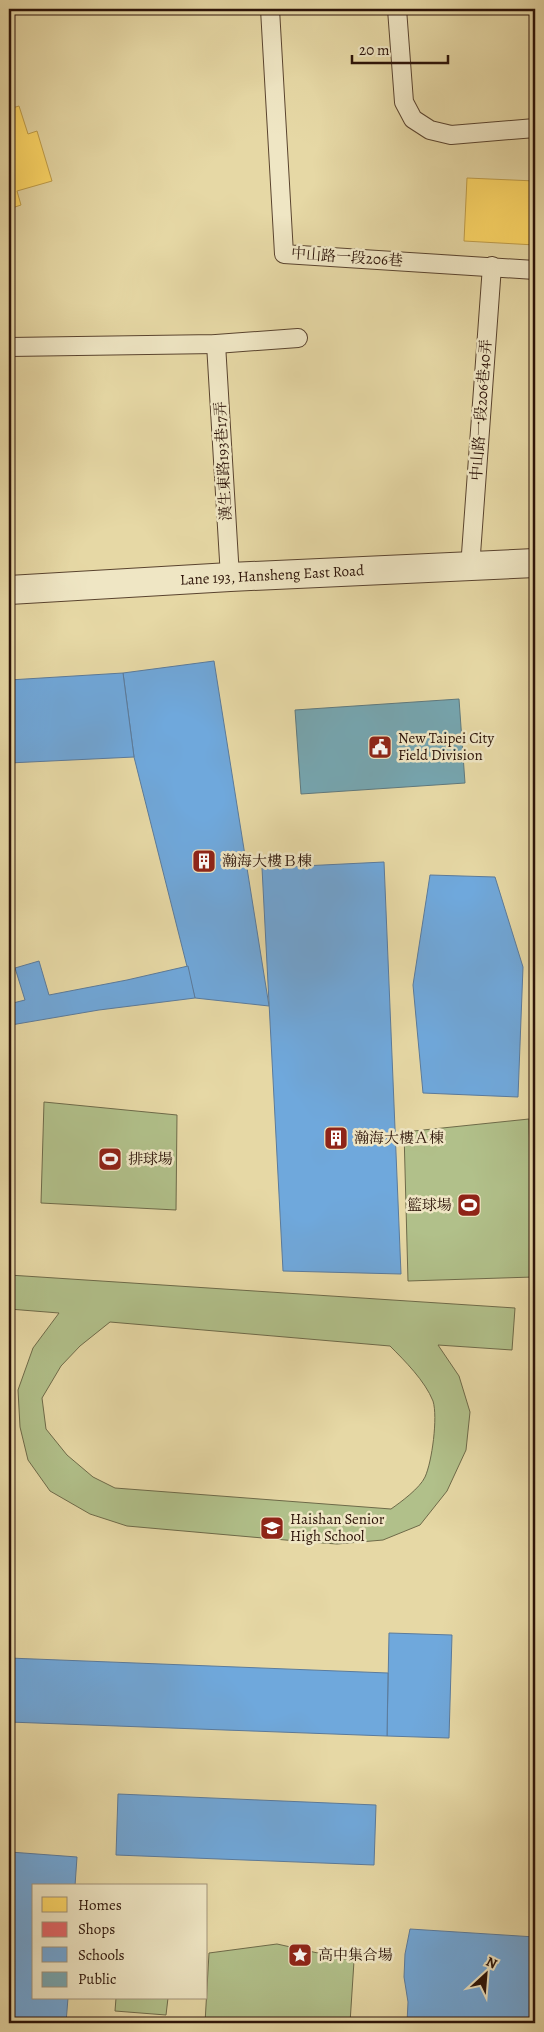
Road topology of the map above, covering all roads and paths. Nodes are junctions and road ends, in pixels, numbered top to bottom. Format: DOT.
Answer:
graph roads {
  1 [pos="270,9"];
  2 [pos="397,9"];
  3 [pos="535,128"];
  4 [pos="492,266"];
  5 [pos="535,270"];
  6 [pos="298,338"];
  7 [pos="216,344"];
  8 [pos="9,348"];
  9 [pos="471,554"];
  10 [pos="535,563"];
  11 [pos="230,577"];
  12 [pos="9,590"];
  1 -- 4 [label="lane, 中山路一段206巷"];
  2 -- 3 [label="lane"];
  4 -- 5 [label="lane, 中山路一段206巷"];
  4 -- 9 [label="lane, 中山路一段206巷40弄"];
  6 -- 7 [label="lane"];
  7 -- 8 [label="lane"];
  7 -- 11 [label="lane, 漢生東路193巷17弄"];
  10 -- 11 [label="street, Lane 193, Hansheng East Road"];
  11 -- 12 [label="street, Lane 193, Hansheng East Road"];
}
